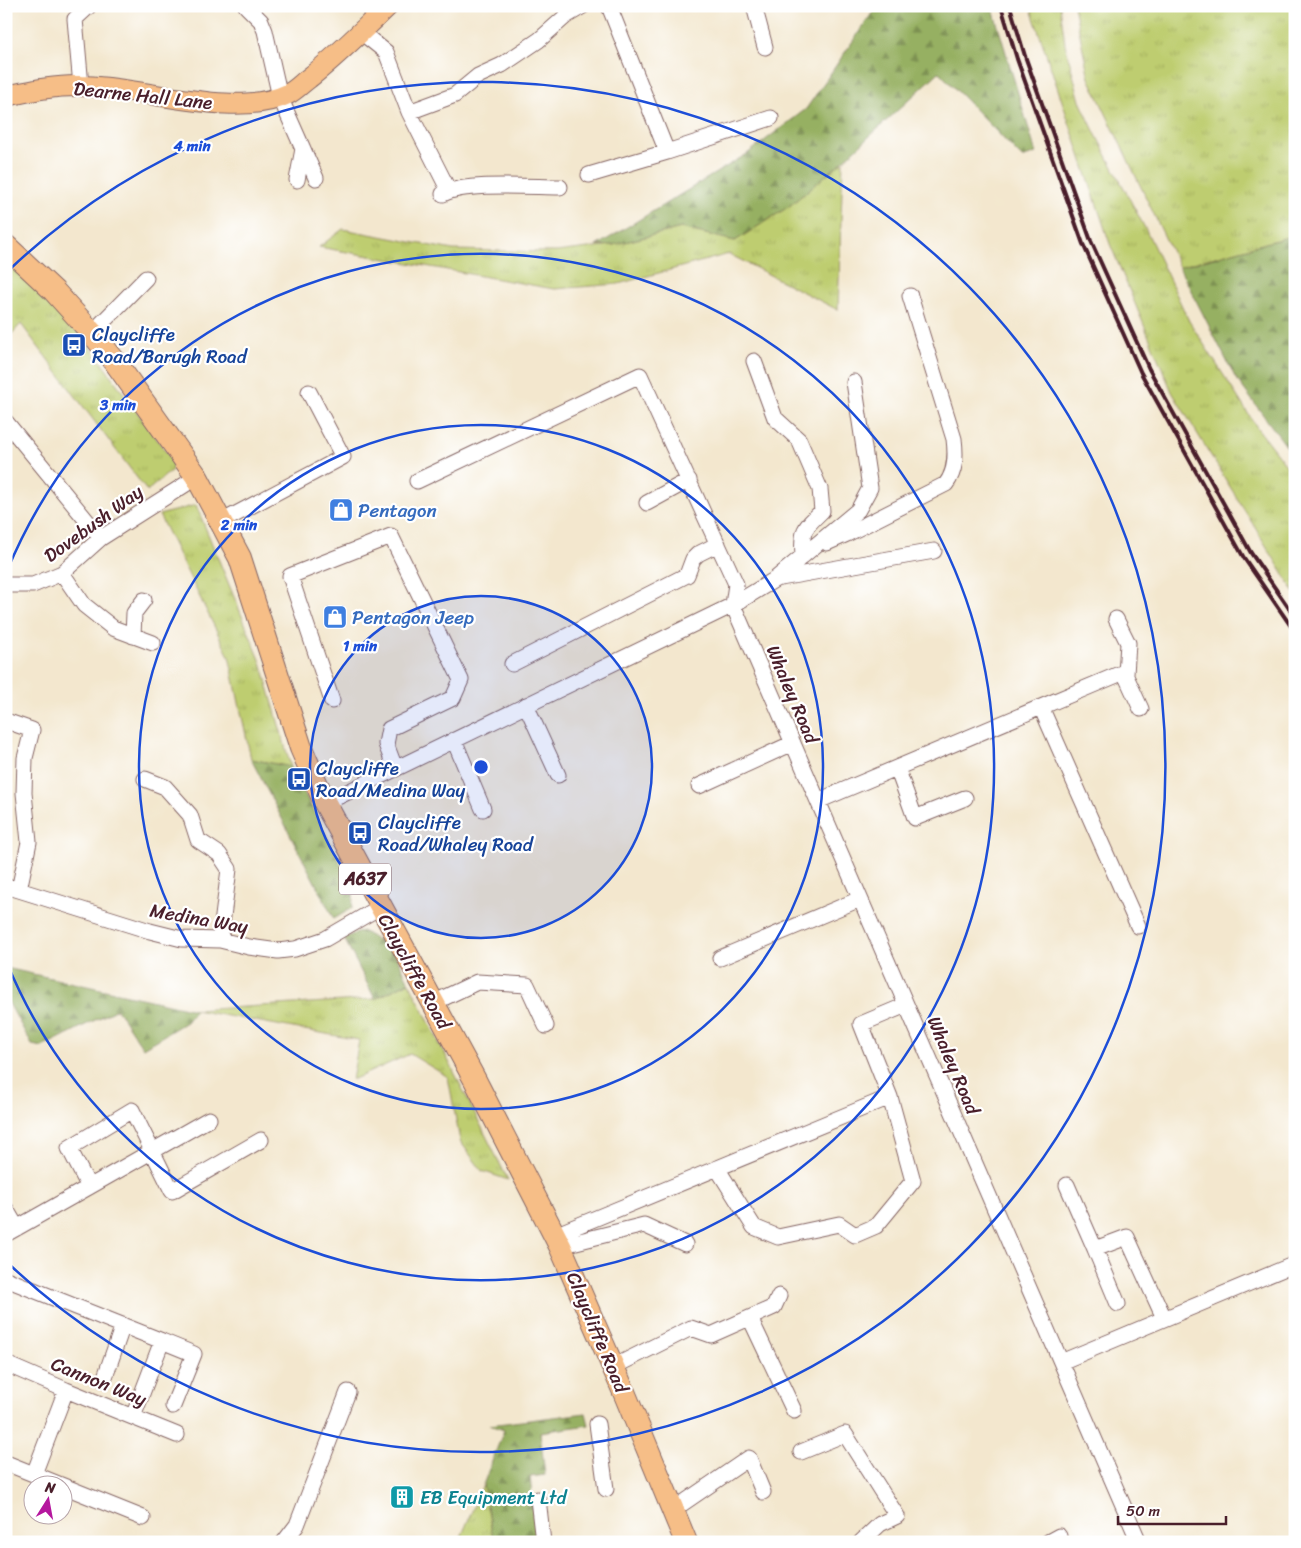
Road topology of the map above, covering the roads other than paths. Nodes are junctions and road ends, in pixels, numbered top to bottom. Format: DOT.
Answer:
graph roads {
  1 [pos="90,6"];
  2 [pos="246,6"];
  3 [pos="388,6"];
  4 [pos="583,6"];
  5 [pos="609,6"];
  6 [pos="754,6"];
  7 [pos="361,32"];
  8 [pos="765,47"];
  9 [pos="81,86"];
  10 [pos="6,96"];
  11 [pos="280,97"];
  12 [pos="409,112"];
  13 [pos="772,118"];
  14 [pos="303,148"];
  15 [pos="667,152"];
  16 [pos="589,175"];
  17 [pos="316,178"];
  18 [pos="297,180"];
  19 [pos="560,187"];
  20 [pos="6,246"];
  21 [pos="146,278"];
  22 [pos="910,296"];
  23 [pos="92,333"];
  24 [pos="754,361"];
  25 [pos="854,382"];
  26 [pos="308,392"];
  27 [pos="6,422"];
  28 [pos="197,477"];
  29 [pos="689,480"];
  30 [pos="417,481"];
  31 [pos="647,503"];
  32 [pos="221,522"];
  33 [pos="102,538"];
  34 [pos="718,544"];
  35 [pos="934,551"];
  36 [pos="807,552"];
  37 [pos="62,574"];
  38 [pos="774,580"];
  39 [pos="6,585"];
  40 [pos="144,600"];
  41 [pos="733,605"];
  42 [pos="1116,619"];
  43 [pos="133,636"];
  44 [pos="153,643"];
  45 [pos="512,664"];
  46 [pos="1124,672"];
  47 [pos="332,701"];
  48 [pos="526,705"];
  49 [pos="1041,707"];
  50 [pos="1140,709"];
  51 [pos="6,720"];
  52 [pos="454,740"];
  53 [pos="793,744"];
  54 [pos="395,768"];
  55 [pos="897,768"];
  56 [pos="558,775"];
  57 [pos="146,779"];
  58 [pos="698,786"];
  59 [pos="965,798"];
  60 [pos="818,801"];
  61 [pos="325,803"];
  62 [pos="483,809"];
  63 [pos="12,888"];
  64 [pos="860,899"];
  65 [pos="380,907"];
  66 [pos="1138,926"];
  67 [pos="220,940"];
  68 [pos="720,958"];
  69 [pos="433,1003"];
  70 [pos="906,1005"];
  71 [pos="546,1026"];
  72 [pos="890,1096"];
  73 [pos="209,1119"];
  74 [pos="261,1140"];
  75 [pos="152,1151"];
  76 [pos="717,1168"];
  77 [pos="1067,1185"];
  78 [pos="89,1187"];
  79 [pos="6,1209"];
  80 [pos="12,1231"];
  81 [pos="557,1240"];
  82 [pos="685,1244"];
  83 [pos="1095,1249"];
  84 [pos="1295,1264"];
  85 [pos="6,1279"];
  86 [pos="779,1296"];
  87 [pos="1118,1304"];
  88 [pos="750,1318"];
  89 [pos="1164,1318"];
  90 [pos="123,1325"];
  91 [pos="162,1341"];
  92 [pos="1061,1362"];
  93 [pos="6,1364"];
  94 [pos="614,1367"];
  95 [pos="104,1380"];
  96 [pos="66,1390"];
  97 [pos="348,1392"];
  98 [pos="173,1406"];
  99 [pos="794,1411"];
  100 [pos="133,1417"];
  101 [pos="597,1424"];
  102 [pos="178,1435"];
  103 [pos="801,1452"];
  104 [pos="6,1463"];
  105 [pos="34,1474"];
  106 [pos="606,1489"];
  107 [pos="763,1492"];
  108 [pos="538,1499"];
  109 [pos="673,1510"];
  110 [pos="143,1518"];
  111 [pos="284,1542"];
  112 [pos="543,1542"];
  113 [pos="686,1542"];
  114 [pos="861,1542"];
  115 [pos="1139,1542"];
  1 -- 9 [label="street"];
  2 -- 11 [label="street"];
  3 -- 7 [label="main road, Dearne Hall Lane"];
  4 -- 12 [label="street"];
  5 -- 15 [label="street"];
  6 -- 8 [label="street"];
  7 -- 11 [label="main road, Dearne Hall Lane"];
  7 -- 12 [label="street"];
  9 -- 10 [label="main road, Dearne Hall Lane"];
  9 -- 11 [label="main road, Dearne Hall Lane"];
  11 -- 14 [label="street"];
  12 -- 19 [label="street"];
  13 -- 15 [label="street"];
  14 -- 17 [label="street"];
  14 -- 18 [label="street"];
  15 -- 16 [label="street"];
  20 -- 23 [label="highway, Claycliffe Road / A637"];
  21 -- 23 [label="street"];
  22 -- 36 [label="street"];
  23 -- 28 [label="highway, Claycliffe Road / A637"];
  24 -- 36 [label="street"];
  25 -- 36 [label="street"];
  26 -- 32 [label="street"];
  27 -- 33 [label="street"];
  28 -- 32 [label="highway, Claycliffe Road / A637"];
  28 -- 33 [label="street, Dovebush Way"];
  29 -- 30 [label="street"];
  29 -- 31 [label="street"];
  29 -- 34 [label="street"];
  32 -- 61 [label="highway, Claycliffe Road / A637"];
  33 -- 37 [label="street, Dovebush Way"];
  34 -- 41 [label="street"];
  34 -- 45 [label="street"];
  35 -- 38 [label="street"];
  36 -- 38 [label="street"];
  37 -- 39 [label="street, Dovebush Way"];
  37 -- 43 [label="street"];
  38 -- 41 [label="street"];
  40 -- 43 [label="street"];
  41 -- 48 [label="street"];
  41 -- 53 [label="street, Whaley Road"];
  42 -- 46 [label="street"];
  43 -- 44 [label="street"];
  46 -- 49 [label="street"];
  46 -- 50 [label="street"];
  47 -- 54 [label="street"];
  48 -- 52 [label="street"];
  48 -- 56 [label="street"];
  49 -- 55 [label="street"];
  49 -- 66 [label="street"];
  51 -- 63 [label="street"];
  52 -- 54 [label="street"];
  52 -- 62 [label="street"];
  53 -- 58 [label="street"];
  53 -- 60 [label="street, Whaley Road"];
  54 -- 61 [label="street"];
  55 -- 59 [label="street"];
  55 -- 60 [label="street"];
  57 -- 67 [label="street"];
  60 -- 64 [label="street, Whaley Road"];
  61 -- 65 [label="highway, Claycliffe Road / A637"];
  63 -- 67 [label="street, Medina Way"];
  64 -- 68 [label="street"];
  64 -- 70 [label="street, Whaley Road"];
  65 -- 67 [label="street, Medina Way"];
  65 -- 69 [label="highway, Claycliffe Road / A637"];
  69 -- 71 [label="street"];
  69 -- 81 [label="highway, Claycliffe Road / A637"];
  70 -- 72 [label="street"];
  70 -- 92 [label="street, Whaley Road"];
  72 -- 76 [label="street"];
  72 -- 76 [label="street"];
  73 -- 75 [label="street"];
  74 -- 75 [label="street"];
  75 -- 78 [label="street"];
  75 -- 78 [label="street"];
  76 -- 81 [label="street"];
  77 -- 83 [label="street"];
  78 -- 80 [label="street"];
  79 -- 80 [label="street"];
  81 -- 82 [label="street"];
  81 -- 94 [label="highway, Claycliffe Road / A637"];
  83 -- 87 [label="street"];
  83 -- 89 [label="street"];
  84 -- 89 [label="street"];
  85 -- 90 [label="street"];
  86 -- 88 [label="street"];
  88 -- 94 [label="street"];
  88 -- 99 [label="street"];
  89 -- 92 [label="street"];
  90 -- 91 [label="street"];
  90 -- 95 [label="street"];
  91 -- 98 [label="street"];
  91 -- 100 [label="street"];
  92 -- 115 [label="street, Whaley Road"];
  93 -- 96 [label="street, Cannon Way"];
  94 -- 109 [label="highway, Claycliffe Road / A637"];
  96 -- 100 [label="street, Cannon Way"];
  96 -- 105 [label="street"];
  97 -- 111 [label="street"];
  100 -- 102 [label="street, Cannon Way"];
  101 -- 106 [label="street"];
  103 -- 114 [label="street"];
  104 -- 105 [label="street"];
  105 -- 110 [label="street"];
  107 -- 109 [label="street"];
  108 -- 112 [label="street"];
  109 -- 113 [label="highway, Claycliffe Road / A637"];
}
